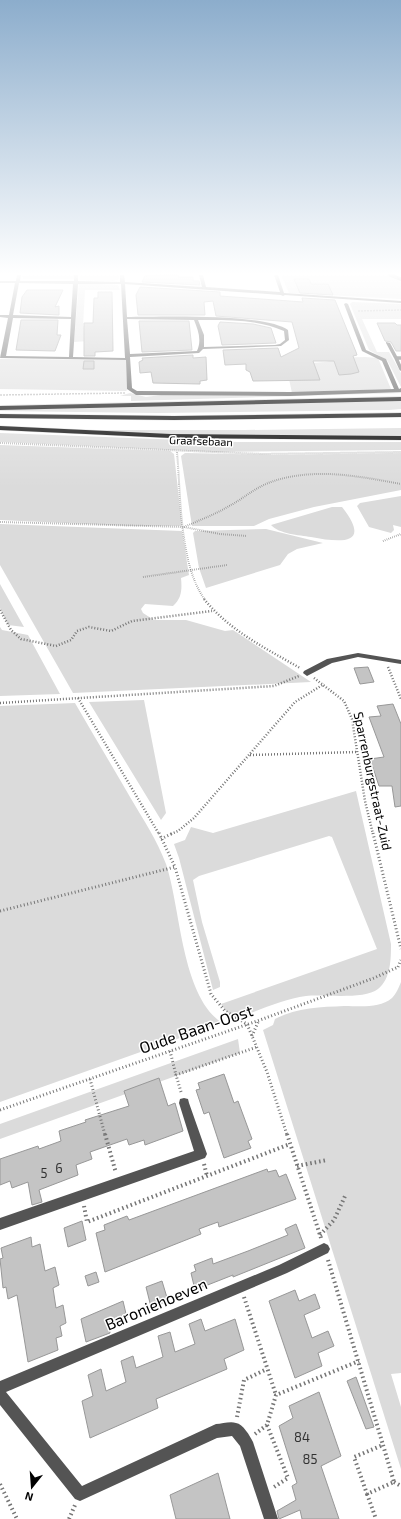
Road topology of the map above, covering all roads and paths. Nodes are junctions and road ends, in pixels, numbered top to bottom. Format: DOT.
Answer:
graph roads {
  1 [pos="3,346"];
  2 [pos="72,346"];
  3 [pos="127,346"];
  4 [pos="276,346"];
  5 [pos="362,346"];
  6 [pos="390,346"];
  7 [pos="202,348"];
  8 [pos="1,357"];
  9 [pos="128,357"];
  10 [pos="71,358"];
  11 [pos="398,358"];
  12 [pos="401,369"];
  13 [pos="399,390"];
  14 [pos="131,391"];
  15 [pos="0,395"];
  16 [pos="401,399"];
  17 [pos="0,408"];
  18 [pos="401,415"];
  19 [pos="0,416"];
  20 [pos="401,422"];
  21 [pos="0,424"];
  22 [pos="0,428"];
  23 [pos="401,438"];
  24 [pos="0,443"];
  25 [pos="177,452"];
  26 [pos="401,452"];
  27 [pos="401,484"];
  28 [pos="0,522"];
  29 [pos="184,527"];
  30 [pos="401,534"];
  31 [pos="247,536"];
  32 [pos="383,541"];
  33 [pos="227,565"];
  34 [pos="190,570"];
  35 [pos="143,577"];
  36 [pos="0,610"];
  37 [pos="212,611"];
  38 [pos="386,659"];
  39 [pos="401,662"];
  40 [pos="307,672"];
  41 [pos="324,684"];
  42 [pos="78,698"];
  43 [pos="401,699"];
  44 [pos="0,703"];
  45 [pos="358,752"];
  46 [pos="249,755"];
  47 [pos="161,839"];
  48 [pos="175,867"];
  49 [pos="0,911"];
  50 [pos="401,949"];
  51 [pos="401,960"];
  52 [pos="400,967"];
  53 [pos="260,1020"];
  54 [pos="247,1024"];
  55 [pos="252,1036"];
  56 [pos="257,1047"];
  57 [pos="170,1051"];
  58 [pos="176,1075"];
  59 [pos="90,1079"];
  60 [pos="184,1103"];
  61 [pos="0,1110"];
  62 [pos="290,1144"];
  63 [pos="327,1160"];
  64 [pos="298,1166"];
  65 [pos="119,1183"];
  66 [pos="346,1194"];
  67 [pos="81,1195"];
  68 [pos="0,1224"];
  69 [pos="320,1235"];
  70 [pos="324,1249"];
  71 [pos="240,1287"];
  72 [pos="359,1361"];
  73 [pos="267,1369"];
  74 [pos="0,1388"];
  75 [pos="0,1395"];
  76 [pos="276,1395"];
  77 [pos="267,1425"];
  78 [pos="235,1429"];
  79 [pos="246,1442"];
  80 [pos="383,1445"];
  81 [pos="394,1482"];
  82 [pos="0,1484"];
  83 [pos="401,1486"];
  84 [pos="263,1494"];
  85 [pos="366,1494"];
  86 [pos="16,1519"];
  87 [pos="271,1519"];
  88 [pos="376,1519"];
  1 -- 8 [label="street"];
  2 -- 10 [label="street"];
  3 -- 9 [label="street"];
  4 -- 7 [label="street"];
  5 -- 13 [label="street"];
  6 -- 11 [label="street"];
  7 -- 9 [label="street"];
  8 -- 10 [label="street"];
  9 -- 10 [label="street"];
  9 -- 14 [label="street"];
  11 -- 12 [label="lane"];
  13 -- 14 [label="street"];
  14 -- 15 [label="path"];
  16 -- 17 [label="highway"];
  18 -- 19 [label="highway, Graafsebaan"];
  20 -- 21 [label="highway, Graafsebaan"];
  22 -- 23 [label="highway"];
  24 -- 25 [label="path, Graafsebaan"];
  25 -- 26 [label="path, Graafsebaan"];
  25 -- 29 [label="path, Sparrenburgstraat-Zuid"];
  27 -- 29 [label="path"];
  28 -- 29 [label="path"];
  29 -- 31 [label="path"];
  29 -- 34 [label="path, Sparrenburgstraat-Zuid"];
  30 -- 32 [label="path"];
  33 -- 34 [label="path"];
  34 -- 35 [label="path"];
  34 -- 37 [label="path, Sparrenburgstraat-Zuid"];
  36 -- 37 [label="path"];
  37 -- 40 [label="path, Sparrenburgstraat-Zuid"];
  38 -- 39 [label="street"];
  38 -- 40 [label="street"];
  38 -- 43 [label="path"];
  40 -- 41 [label="path, Sparrenburgstraat-Zuid"];
  40 -- 42 [label="path"];
  41 -- 45 [label="path, Sparrenburgstraat-Zuid"];
  41 -- 46 [label="path"];
  42 -- 44 [label="path"];
  42 -- 47 [label="path"];
  45 -- 46 [label="path"];
  45 -- 50 [label="path, Sparrenburgstraat-Zuid"];
  46 -- 47 [label="path"];
  47 -- 48 [label="path"];
  48 -- 49 [label="path"];
  48 -- 54 [label="path"];
  51 -- 52 [label="path"];
  52 -- 53 [label="path, Oude Baan-Oost"];
  53 -- 54 [label="path, Oude Baan-Oost"];
  53 -- 55 [label="path"];
  54 -- 55 [label="path"];
  54 -- 57 [label="path, Oude Baan-Oost"];
  55 -- 56 [label="path"];
  56 -- 58 [label="path"];
  56 -- 62 [label="path"];
  57 -- 58 [label="path"];
  57 -- 59 [label="path, Oude Baan-Oost"];
  58 -- 60 [label="path"];
  59 -- 61 [label="path, Oude Baan-Oost"];
  59 -- 65 [label="path"];
  60 -- 65 [label="street"];
  62 -- 64 [label="path"];
  62 -- 67 [label="path"];
  63 -- 64 [label="path"];
  64 -- 69 [label="path"];
  65 -- 67 [label="street"];
  66 -- 69 [label="path"];
  67 -- 68 [label="street"];
  69 -- 70 [label="path"];
  70 -- 71 [label="street, Baroniehoeven"];
  70 -- 72 [label="path"];
  71 -- 73 [label="path"];
  71 -- 74 [label="street, Baroniehoeven"];
  72 -- 76 [label="path"];
  72 -- 80 [label="path"];
  73 -- 76 [label="path"];
  73 -- 78 [label="path"];
  75 -- 78 [label="street"];
  76 -- 77 [label="path"];
  77 -- 79 [label="path"];
  77 -- 84 [label="path"];
  78 -- 79 [label="street"];
  79 -- 84 [label="street"];
  80 -- 81 [label="path"];
  80 -- 85 [label="path"];
  81 -- 83 [label="path"];
  81 -- 85 [label="path"];
  82 -- 86 [label="path"];
  84 -- 87 [label="street"];
  85 -- 88 [label="path"];
}
